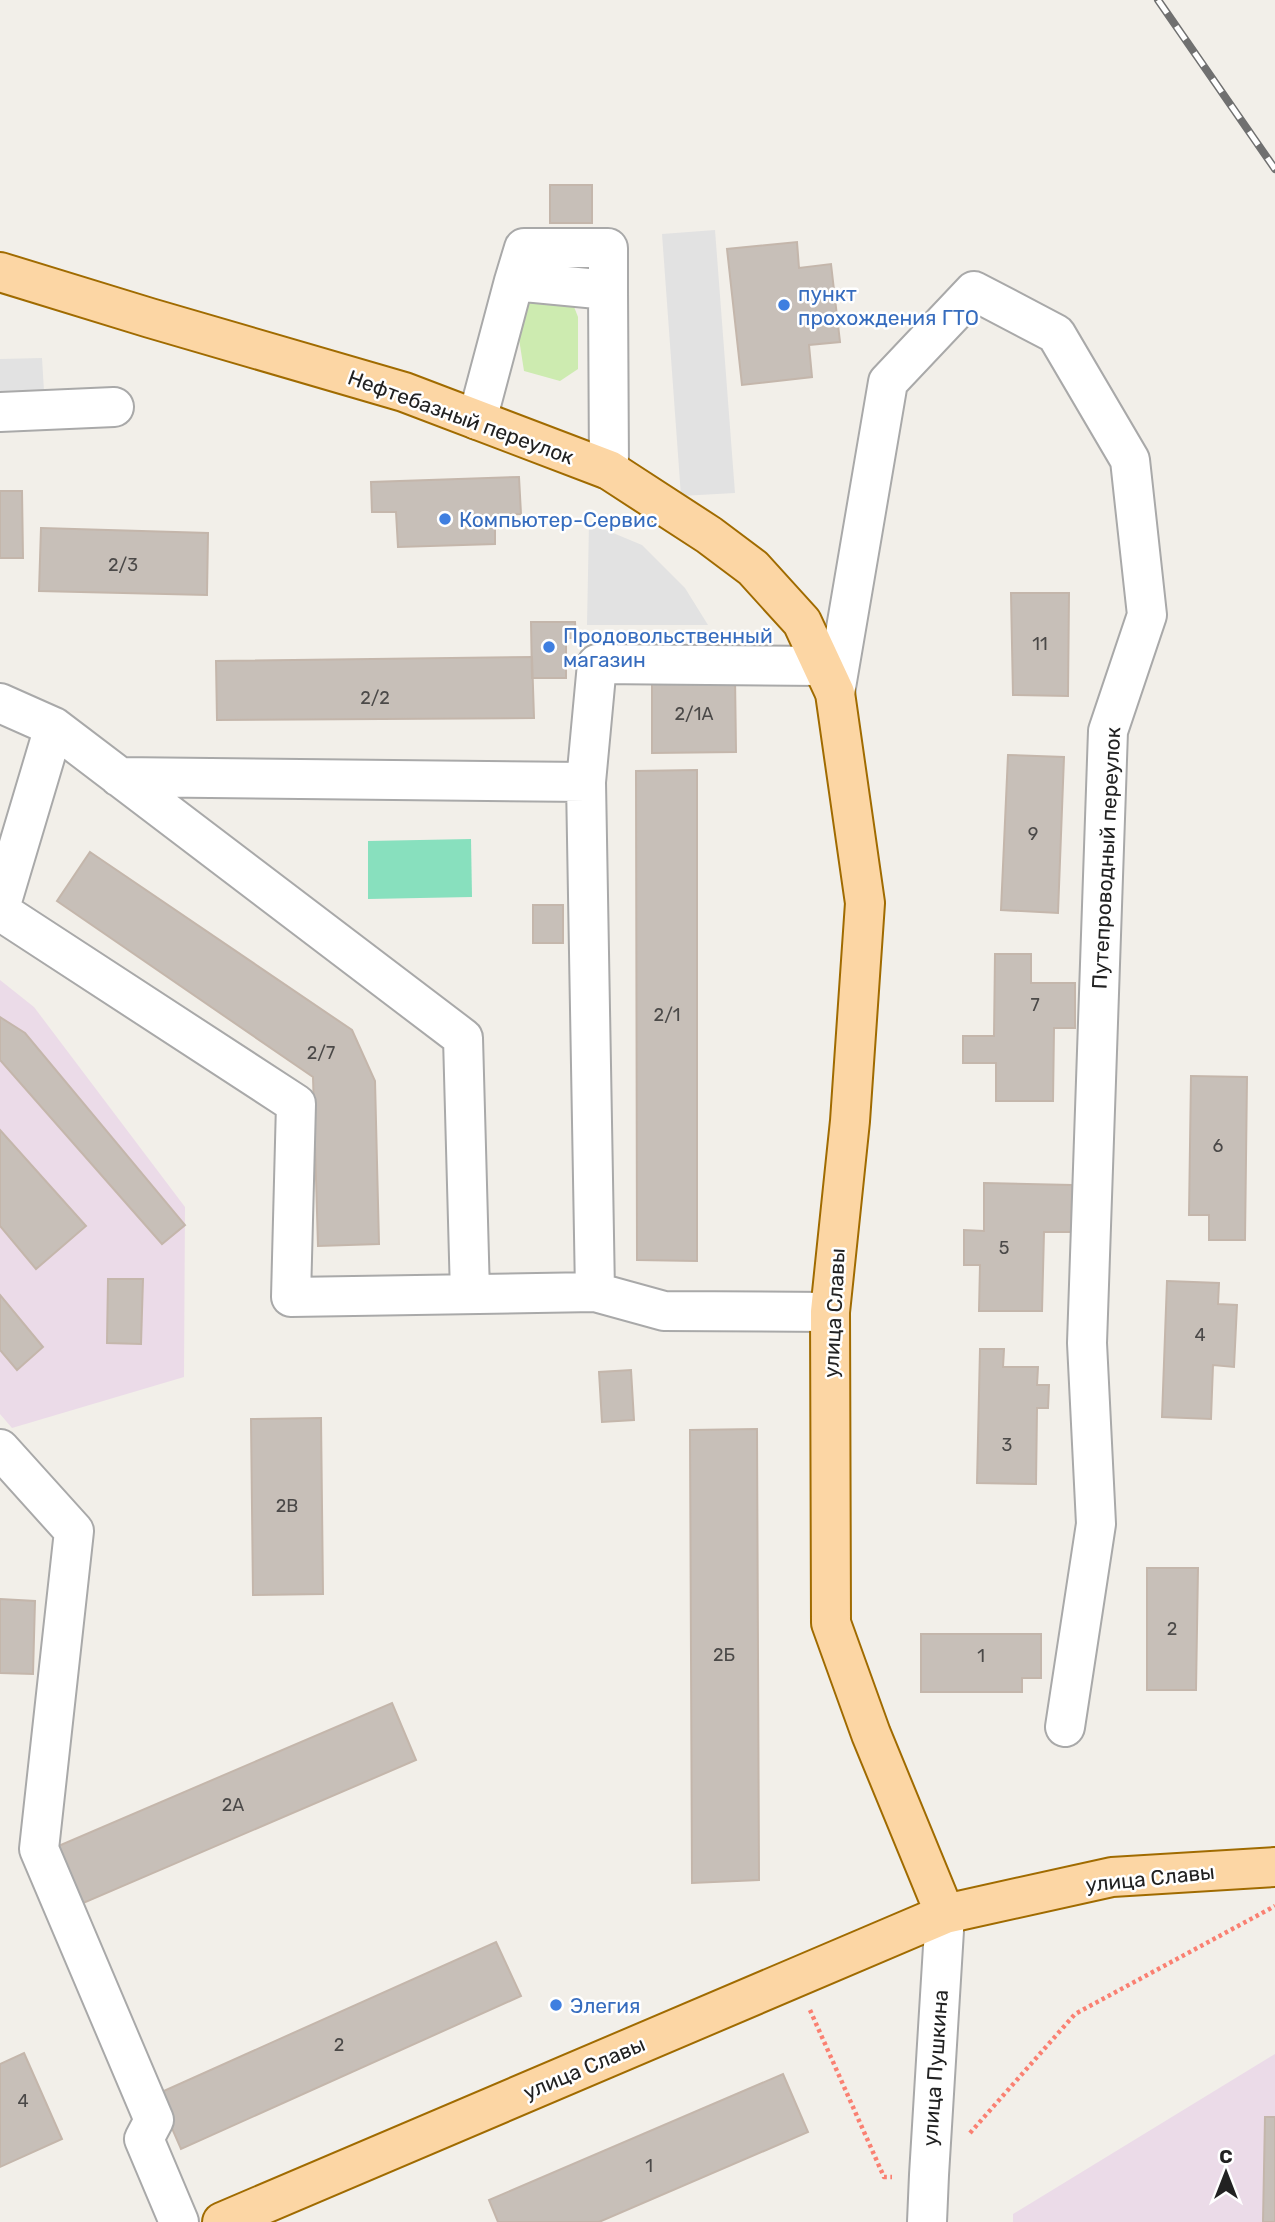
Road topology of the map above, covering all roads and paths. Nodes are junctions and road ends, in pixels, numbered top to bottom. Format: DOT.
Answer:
graph roads {
  1 [pos="0,272"];
  2 [pos="114,407"];
  3 [pos="0,412"];
  4 [pos="477,420"];
  5 [pos="608,470"];
  6 [pos="829,679"];
  7 [pos="0,703"];
  8 [pos="54,727"];
  9 [pos="119,777"];
  10 [pos="586,782"];
  11 [pos="0,910"];
  12 [pos="595,1292"];
  13 [pos="470,1294"];
  14 [pos="830,1312"];
  15 [pos="0,1449"];
  16 [pos="1065,1727"];
  17 [pos="1275,1867"];
  18 [pos="1275,1906"];
  19 [pos="945,1914"];
  20 [pos="796,1978"];
  21 [pos="929,2175"];
  22 [pos="179,2222"];
  23 [pos="222,2222"];
  24 [pos="928,2222"];
  1 -- 4 [label="main road, Нефтебазный переулок"];
  2 -- 3 [label="street"];
  4 -- 5 [label="main road, Нефтебазный переулок"];
  4 -- 5 [label="street"];
  5 -- 6 [label="main road, Нефтебазный переулок"];
  6 -- 10 [label="street"];
  6 -- 14 [label="main road, улица Славы"];
  6 -- 16 [label="street, Путепроводный переулок"];
  7 -- 8 [label="street"];
  8 -- 9 [label="street"];
  8 -- 11 [label="street"];
  9 -- 10 [label="street"];
  9 -- 13 [label="street"];
  10 -- 12 [label="street"];
  11 -- 13 [label="street"];
  12 -- 13 [label="street"];
  12 -- 14 [label="street"];
  14 -- 19 [label="main road, улица Славы"];
  15 -- 22 [label="street"];
  17 -- 19 [label="main road, улица Славы"];
  18 -- 21 [label="path"];
  19 -- 20 [label="main road, улица Славы"];
  19 -- 21 [label="street, улица Пушкина"];
  20 -- 21 [label="path"];
  20 -- 23 [label="main road, улица Славы"];
  21 -- 24 [label="street, улица Пушкина"];
}
